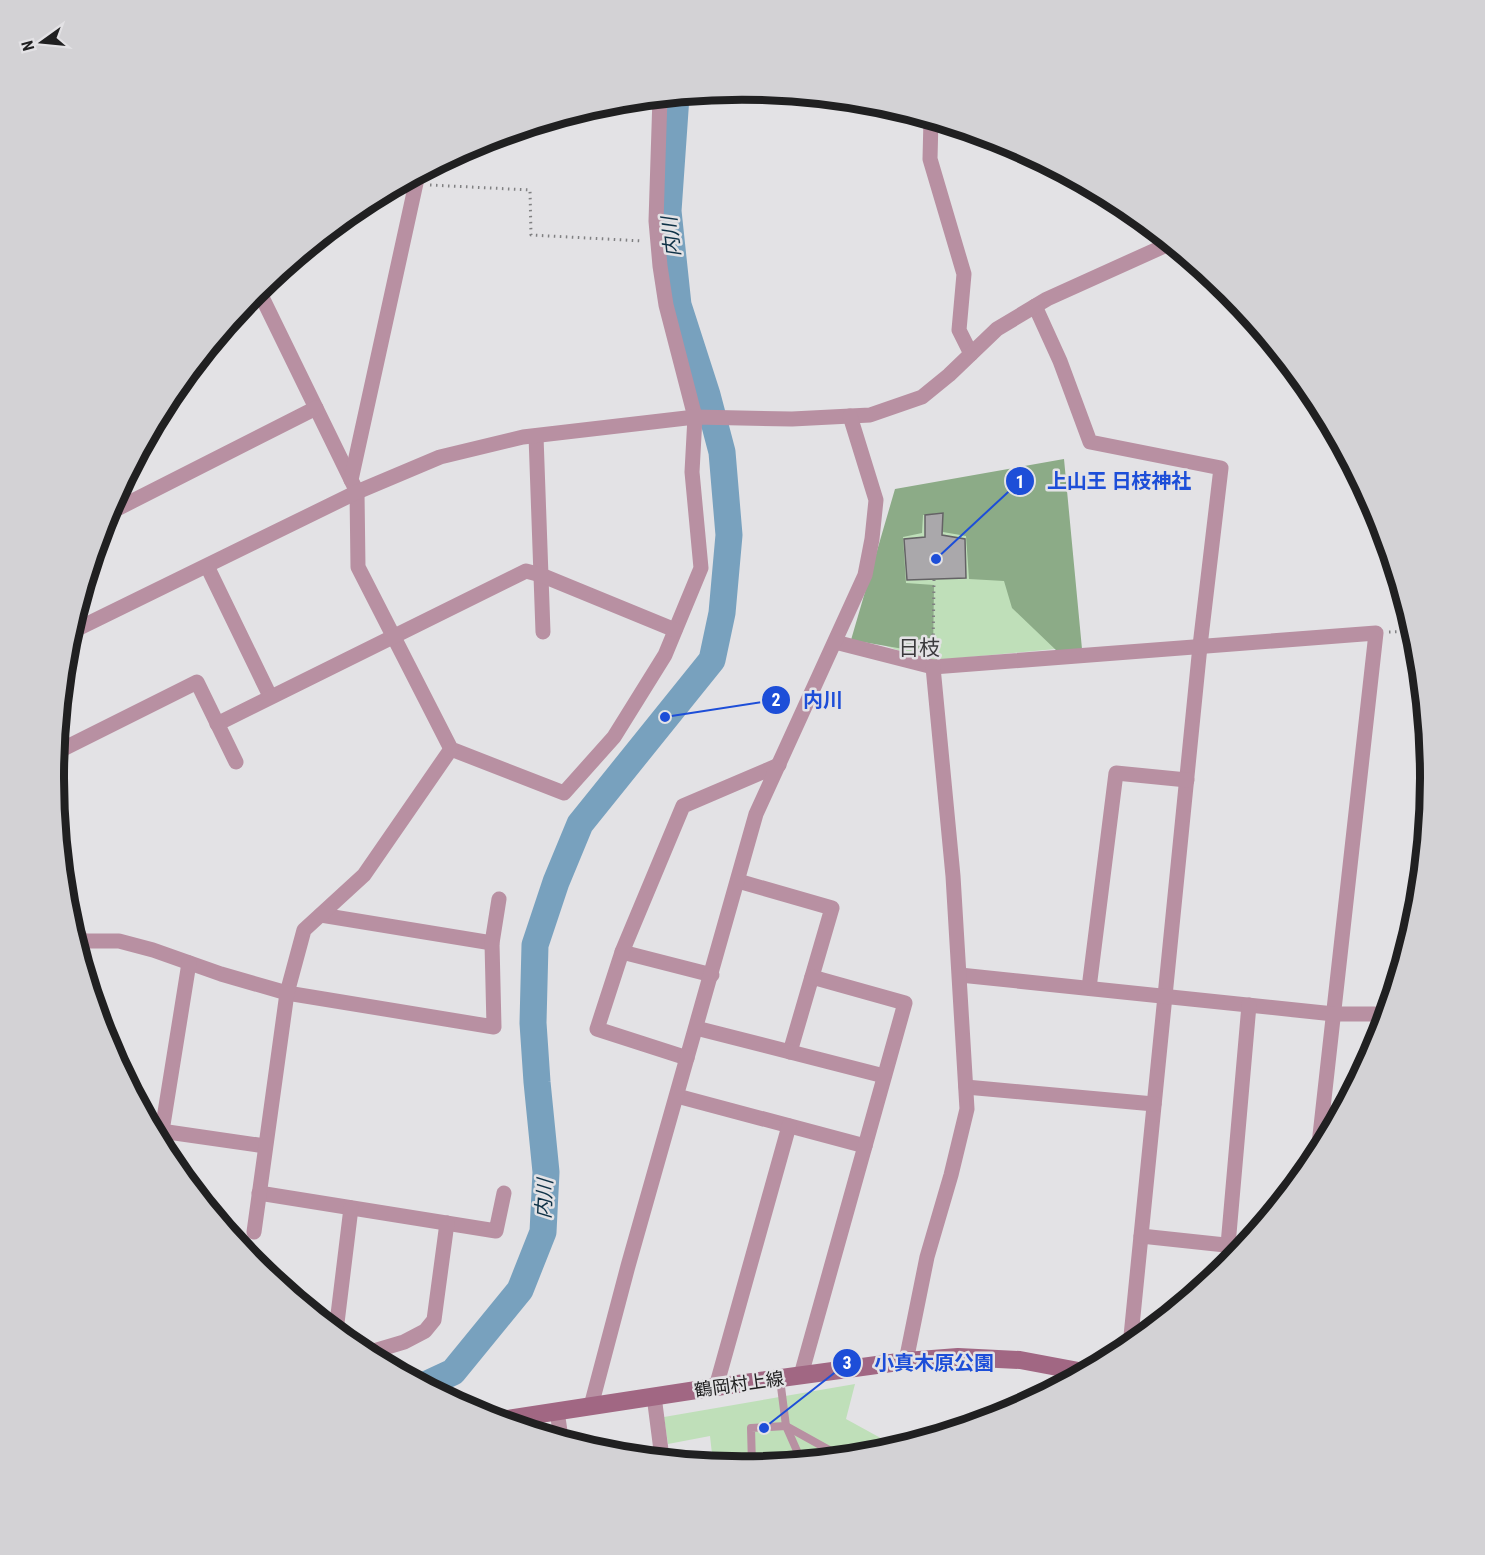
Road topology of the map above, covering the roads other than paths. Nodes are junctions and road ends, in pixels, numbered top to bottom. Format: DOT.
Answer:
graph roads {
  1 [pos="660,104"];
  2 [pos="931,127"];
  3 [pos="416,183"];
  4 [pos="1163,247"];
  5 [pos="263,298"];
  6 [pos="1035,306"];
  7 [pos="971,354"];
  8 [pos="316,408"];
  9 [pos="850,416"];
  10 [pos="695,417"];
  11 [pos="536,436"];
  12 [pos="354,486"];
  13 [pos="121,507"];
  14 [pos="207,566"];
  15 [pos="541,575"];
  16 [pos="82,626"];
  17 [pos="675,630"];
  18 [pos="543,632"];
  19 [pos="394,637"];
  20 [pos="835,642"];
  21 [pos="1200,646"];
  22 [pos="933,667"];
  23 [pos="270,696"];
  24 [pos="217,723"];
  25 [pos="65,748"];
  26 [pos="451,749"];
  27 [pos="236,762"];
  28 [pos="779,765"];
  29 [pos="1186,780"];
  30 [pos="738,881"];
  31 [pos="499,898"];
  32 [pos="321,915"];
  33 [pos="492,943"];
  34 [pos="86,944"];
  35 [pos="622,952"];
  36 [pos="189,963"];
  37 [pos="711,975"];
  38 [pos="960,975"];
  39 [pos="812,977"];
  40 [pos="1089,988"];
  41 [pos="287,993"];
  42 [pos="1165,996"];
  43 [pos="1249,1005"];
  44 [pos="1335,1014"];
  45 [pos="1377,1016"];
  46 [pos="696,1028"];
  47 [pos="790,1052"];
  48 [pos="687,1058"];
  49 [pos="884,1076"];
  50 [pos="966,1087"];
  51 [pos="677,1096"];
  52 [pos="1154,1104"];
  53 [pos="159,1123"];
  54 [pos="789,1126"];
  55 [pos="164,1131"];
  56 [pos="1321,1131"];
  57 [pos="265,1146"];
  58 [pos="865,1146"];
  59 [pos="259,1193"];
  60 [pos="504,1193"];
  61 [pos="351,1208"];
  62 [pos="447,1223"];
  63 [pos="254,1232"];
  64 [pos="1141,1236"];
  65 [pos="1228,1245"];
  66 [pos="1233,1246"];
  67 [pos="337,1320"];
  68 [pos="1131,1332"];
  69 [pos="379,1349"];
  70 [pos="906,1361"];
  71 [pos="1072,1370"];
  72 [pos="801,1375"];
  73 [pos="780,1379"];
  74 [pos="716,1387"];
  75 [pos="654,1396"];
  76 [pos="591,1406"];
  77 [pos="557,1411"];
  78 [pos="518,1417"];
  79 [pos="786,1426"];
  80 [pos="560,1430"];
  81 [pos="829,1450"];
  82 [pos="661,1451"];
  83 [pos="798,1453"];
  84 [pos="752,1456"];
  1 -- 10 [label="street"];
  2 -- 7 [label="street"];
  3 -- 12 [label="street"];
  4 -- 6 [label="street"];
  5 -- 8 [label="street"];
  6 -- 7 [label="street"];
  6 -- 21 [label="street"];
  7 -- 9 [label="street"];
  8 -- 12 [label="street"];
  8 -- 13 [label="street"];
  9 -- 10 [label="street"];
  9 -- 20 [label="street"];
  10 -- 11 [label="street"];
  10 -- 17 [label="street"];
  11 -- 12 [label="street"];
  11 -- 15 [label="street"];
  12 -- 14 [label="street"];
  12 -- 19 [label="street"];
  14 -- 16 [label="street"];
  14 -- 23 [label="street"];
  15 -- 17 [label="street"];
  15 -- 18 [label="street"];
  15 -- 19 [label="street"];
  17 -- 26 [label="street"];
  19 -- 23 [label="street"];
  19 -- 26 [label="street"];
  20 -- 22 [label="street"];
  20 -- 28 [label="street"];
  21 -- 22 [label="street"];
  21 -- 29 [label="street"];
  21 -- 44 [label="street"];
  22 -- 38 [label="street"];
  23 -- 24 [label="street"];
  24 -- 25 [label="street"];
  24 -- 27 [label="street"];
  26 -- 32 [label="street"];
  28 -- 30 [label="street"];
  28 -- 35 [label="street"];
  29 -- 40 [label="street"];
  29 -- 42 [label="street"];
  30 -- 37 [label="street"];
  30 -- 39 [label="street"];
  31 -- 33 [label="street"];
  32 -- 33 [label="street"];
  32 -- 41 [label="street"];
  33 -- 41 [label="street"];
  34 -- 36 [label="street"];
  35 -- 37 [label="street"];
  35 -- 48 [label="street"];
  36 -- 41 [label="street"];
  36 -- 53 [label="street"];
  37 -- 46 [label="street"];
  38 -- 40 [label="street"];
  38 -- 50 [label="street"];
  39 -- 47 [label="street"];
  39 -- 49 [label="street"];
  40 -- 42 [label="street"];
  41 -- 57 [label="street"];
  42 -- 43 [label="street"];
  42 -- 52 [label="street"];
  43 -- 44 [label="street"];
  43 -- 65 [label="street"];
  44 -- 45 [label="street"];
  44 -- 56 [label="street"];
  46 -- 47 [label="street"];
  46 -- 48 [label="street"];
  47 -- 49 [label="street"];
  48 -- 51 [label="street"];
  49 -- 58 [label="street"];
  50 -- 52 [label="street"];
  50 -- 70 [label="street"];
  51 -- 54 [label="street"];
  51 -- 76 [label="street"];
  52 -- 64 [label="street"];
  54 -- 58 [label="street"];
  54 -- 74 [label="street"];
  55 -- 57 [label="street"];
  57 -- 59 [label="street"];
  58 -- 72 [label="street"];
  59 -- 61 [label="street"];
  59 -- 63 [label="street"];
  60 -- 62 [label="street"];
  61 -- 62 [label="street"];
  61 -- 67 [label="street"];
  62 -- 69 [label="street"];
  64 -- 65 [label="street"];
  64 -- 68 [label="street"];
  65 -- 66 [label="street"];
  70 -- 71 [label="main road, 鶴岡村上線"];
  70 -- 72 [label="main road, 鶴岡村上線"];
  72 -- 73 [label="main road, 鶴岡村上線"];
  73 -- 74 [label="main road, 鶴岡村上線"];
  73 -- 79 [label="lane"];
  74 -- 75 [label="main road, 鶴岡村上線"];
  75 -- 76 [label="main road, 鶴岡村上線"];
  75 -- 82 [label="street"];
  76 -- 77 [label="main road, 鶴岡村上線"];
  77 -- 78 [label="main road, 鶴岡村上線"];
  77 -- 80 [label="street"];
  79 -- 81 [label="lane"];
  79 -- 83 [label="lane"];
  79 -- 84 [label="lane"];
}
